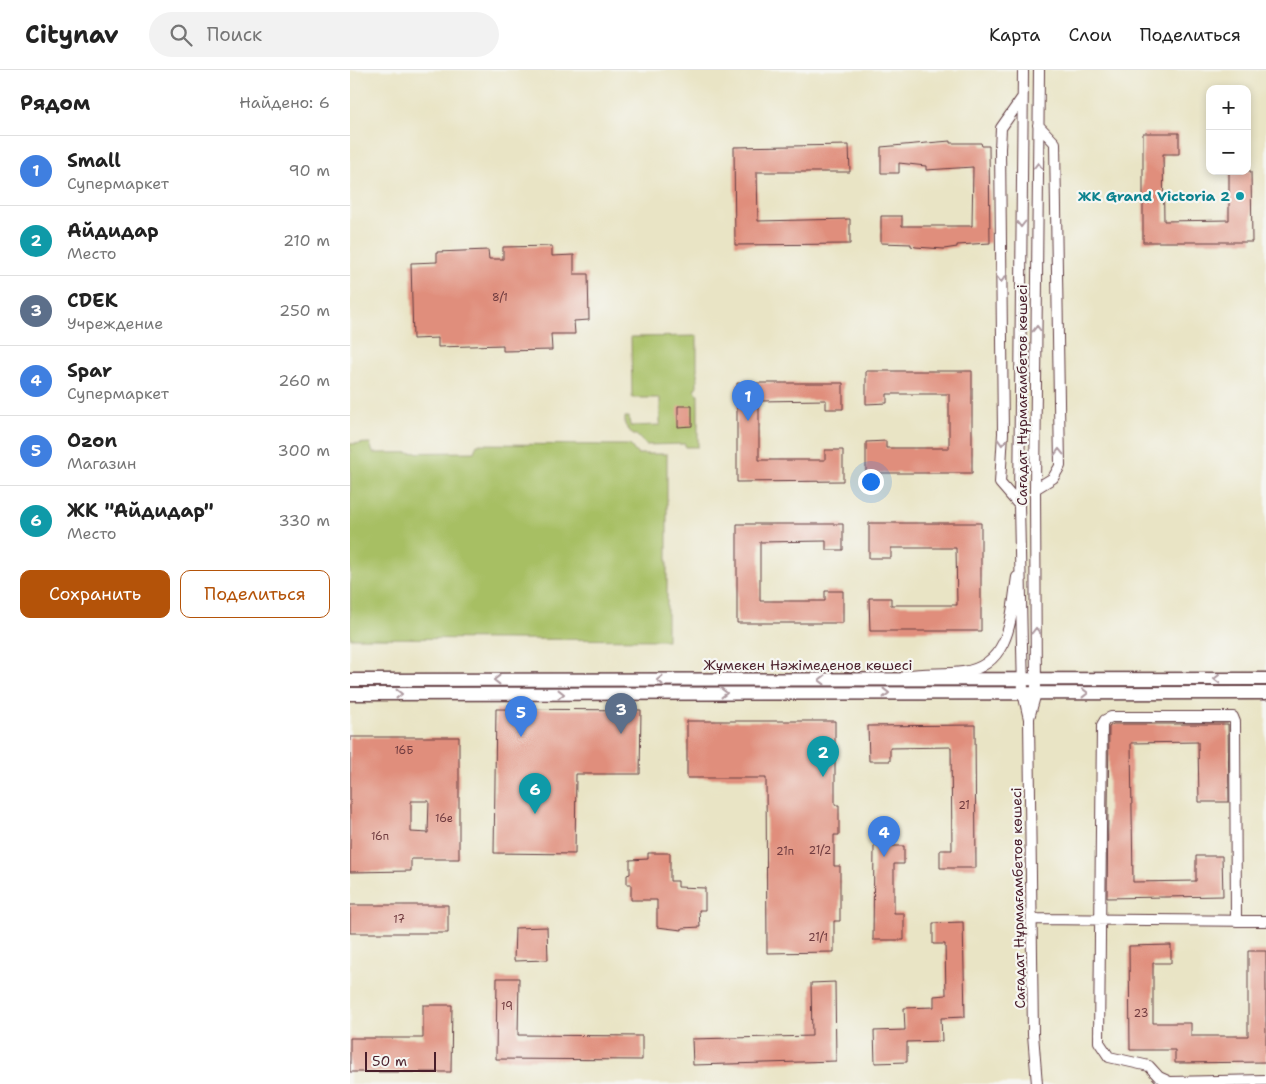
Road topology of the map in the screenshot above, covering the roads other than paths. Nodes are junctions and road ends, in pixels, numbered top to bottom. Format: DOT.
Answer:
graph roads {
  1 [pos="1023,70"];
  2 [pos="1039,70"];
  3 [pos="1023,97"];
  4 [pos="1038,126"];
  5 [pos="1035,489"];
  6 [pos="1019,505"];
  7 [pos="1021,531"];
  8 [pos="1266,679"];
  9 [pos="350,680"];
  10 [pos="888,680"];
  11 [pos="1032,684"];
  12 [pos="1023,693"];
  13 [pos="1266,693"];
  14 [pos="350,694"];
  15 [pos="1029,719"];
  16 [pos="1033,919"];
  17 [pos="1101,920"];
  18 [pos="1236,921"];
  19 [pos="1266,921"];
  20 [pos="1037,1080"];
  21 [pos="1266,1080"];
  1 -- 3 [label="street, Сағадат Нұрмағамбетов көшесі"];
  2 -- 4 [label="street, Сағадат Нұрмағамбетов көшесі"];
  3 -- 6 [label="street, Сағадат Нұрмағамбетов көшесі, one-way"];
  3 -- 6 [label="street, one-way"];
  5 -- 4 [label="street, Сағадат Нұрмағамбетов көшесі, one-way"];
  5 -- 4 [label="street, one-way"];
  11 -- 5 [label="street, Сағадат Нұрмағамбетов көшесі, one-way"];
  6 -- 7 [label="street, Сағадат Нұрмағамбетов көшесі"];
  7 -- 10 [label="street"];
  7 -- 11 [label="street, Сағадат Нұрмағамбетов көшесі"];
  8 -- 11 [label="main road, Жұмекен Нәжімеденов көшесі, one-way"];
  10 -- 9 [label="main road, Жұмекен Нәжімеденов көшесі, one-way"];
  10 -- 11 [label="main road, Жұмекен Нәжімеденов көшесі"];
  11 -- 12 [label="main road, Жұмекен Нәжімеденов көшесі"];
  11 -- 13 [label="main road, Жұмекен Нәжімеденов көшесі, one-way"];
  11 -- 15 [label="street, Сағадат Нұрмағамбетов көшесі"];
  14 -- 12 [label="main road, Жұмекен Нәжімеденов көшесі, one-way"];
  12 -- 15 [label="street, Сағадат Нұрмағамбетов көшесі"];
  15 -- 16 [label="street, Сағадат Нұрмағамбетов көшесі"];
  16 -- 17 [label="street"];
  16 -- 20 [label="street, Сағадат Нұрмағамбетов көшесі"];
  17 -- 18 [label="street"];
  17 -- 18 [label="street"];
  17 -- 21 [label="street"];
  18 -- 19 [label="street"];
}
